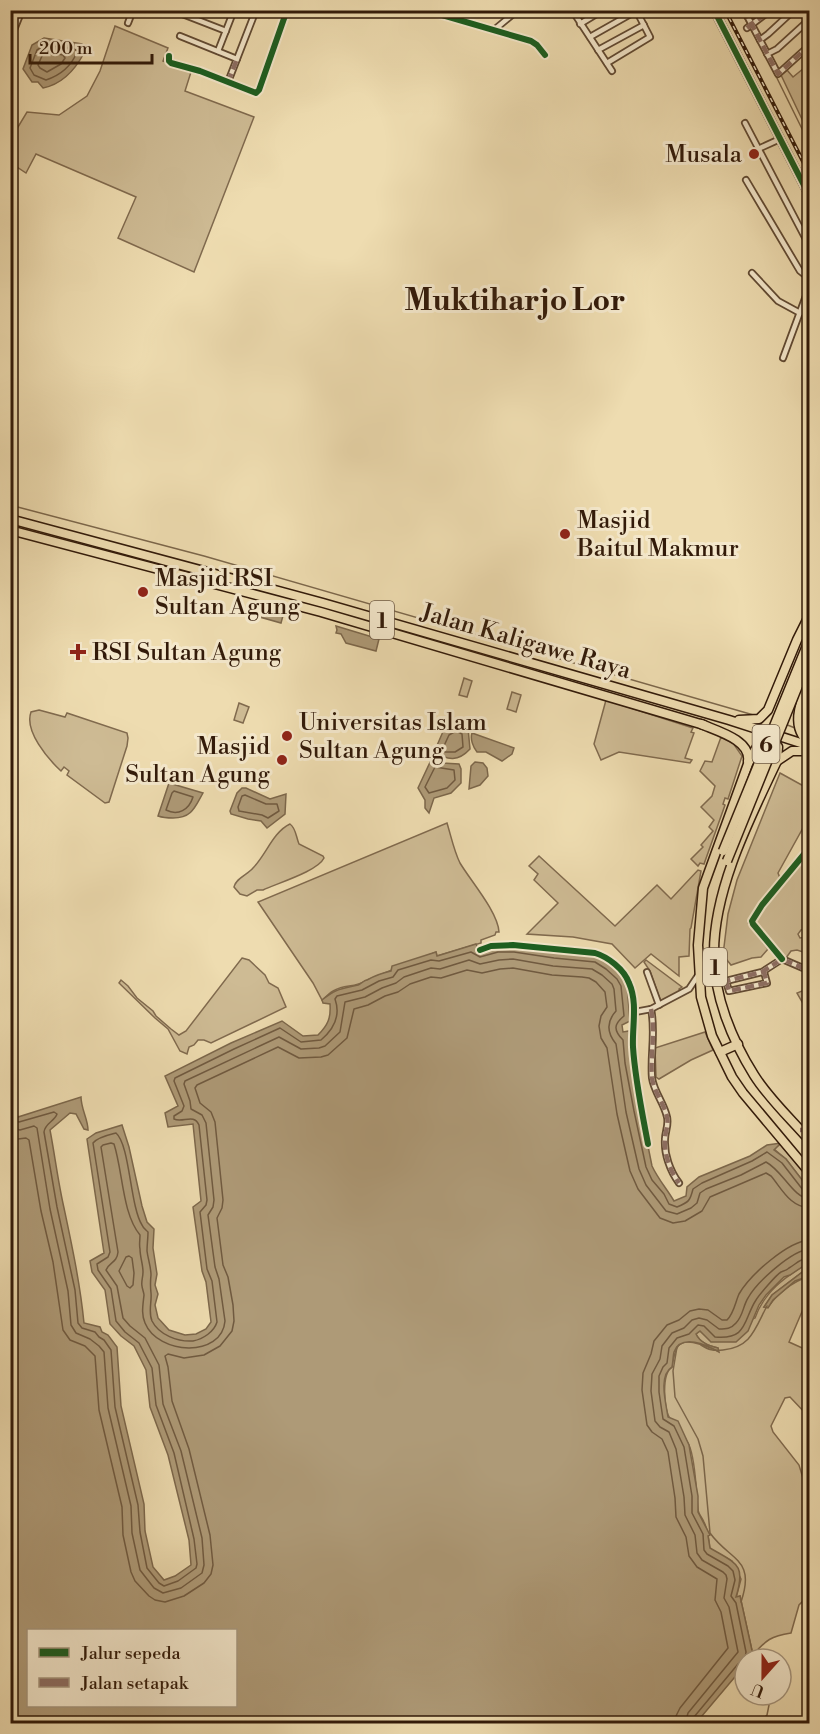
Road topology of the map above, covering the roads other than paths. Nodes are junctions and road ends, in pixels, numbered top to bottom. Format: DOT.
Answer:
graph roads {
  1 [pos="21,10"];
  2 [pos="133,10"];
  3 [pos="172,10"];
  4 [pos="255,10"];
  5 [pos="287,10"];
  6 [pos="425,10"];
  7 [pos="518,10"];
  8 [pos="603,10"];
  9 [pos="714,10"];
  10 [pos="753,10"];
  11 [pos="771,10"];
  12 [pos="794,10"];
  13 [pos="234,11"];
  14 [pos="572,11"];
  15 [pos="636,11"];
  16 [pos="745,13"];
  17 [pos="810,19"];
  18 [pos="128,23"];
  19 [pos="580,24"];
  20 [pos="644,25"];
  21 [pos="750,26"];
  22 [pos="494,30"];
  23 [pos="226,32"];
  24 [pos="180,36"];
  25 [pos="590,37"];
  26 [pos="10,40"];
  27 [pos="760,40"];
  28 [pos="810,45"];
  29 [pos="598,50"];
  30 [pos="218,51"];
  31 [pos="767,54"];
  32 [pos="545,55"];
  33 [pos="169,56"];
  34 [pos="237,59"];
  35 [pos="607,63"];
  36 [pos="612,71"];
  37 [pos="228,82"];
  38 [pos="745,123"];
  39 [pos="780,139"];
  40 [pos="758,149"];
  41 [pos="746,180"];
  42 [pos="810,197"];
  43 [pos="810,247"];
  44 [pos="752,273"];
  45 [pos="810,279"];
  46 [pos="810,285"];
  47 [pos="800,313"];
  48 [pos="783,358"];
  49 [pos="10,514"];
  50 [pos="10,519"];
  51 [pos="10,524"];
  52 [pos="10,530"];
  53 [pos="193,573"];
  54 [pos="319,607"];
  55 [pos="810,614"];
  56 [pos="810,638"];
  57 [pos="810,656"];
  58 [pos="810,677"];
  59 [pos="652,702"];
  60 [pos="719,717"];
  61 [pos="752,723"];
  62 [pos="704,725"];
  63 [pos="774,739"];
  64 [pos="792,741"];
  65 [pos="809,750"];
  66 [pos="777,761"];
  67 [pos="748,764"];
  68 [pos="810,847"];
  69 [pos="706,879"];
  70 [pos="725,886"];
  71 [pos="480,950"];
  72 [pos="782,959"];
  73 [pos="715,969"];
  74 [pos="810,971"];
  75 [pos="647,972"];
  76 [pos="764,972"];
  77 [pos="699,974"];
  78 [pos="726,981"];
  79 [pos="689,989"];
  80 [pos="700,990"];
  81 [pos="658,1005"];
  82 [pos="651,1009"];
  83 [pos="635,1012"];
  84 [pos="738,1044"];
  85 [pos="720,1052"];
  86 [pos="800,1130"];
  87 [pos="810,1135"];
  88 [pos="810,1141"];
  89 [pos="648,1144"];
  90 [pos="809,1173"];
  91 [pos="679,1183"];
  1 -- 26 [label="street"];
  2 -- 18 [label="street"];
  3 -- 23 [label="street"];
  4 -- 34 [label="street"];
  5 -- 37 [label="street"];
  6 -- 22 [label="street"];
  7 -- 22 [label="street"];
  8 -- 19 [label="street"];
  9 -- 39 [label="street"];
  10 -- 16 [label="street"];
  11 -- 21 [label="street"];
  12 -- 27 [label="street"];
  13 -- 23 [label="street"];
  14 -- 19 [label="street"];
  15 -- 20 [label="street"];
  15 -- 25 [label="street"];
  16 -- 21 [label="street"];
  17 -- 31 [label="street"];
  19 -- 25 [label="street"];
  20 -- 29 [label="street"];
  20 -- 35 [label="street"];
  21 -- 27 [label="street"];
  22 -- 32 [label="street"];
  23 -- 30 [label="street"];
  24 -- 30 [label="street"];
  25 -- 29 [label="street"];
  27 -- 31 [label="street"];
  28 -- 31 [label="street"];
  29 -- 35 [label="street"];
  30 -- 34 [label="street"];
  33 -- 37 [label="street"];
  34 -- 37 [label="street"];
  35 -- 36 [label="street"];
  38 -- 40 [label="street"];
  39 -- 40 [label="street"];
  39 -- 42 [label="street"];
  40 -- 43 [label="street"];
  41 -- 45 [label="street"];
  44 -- 47 [label="street"];
  46 -- 47 [label="street"];
  47 -- 48 [label="street"];
  49 -- 60 [label="highway"];
  50 -- 53 [label="highway, Jalan Kaligawe Raya / 1"];
  51 -- 53 [label="highway, Jalan Kaligawe Raya / 1"];
  52 -- 53 [label="highway"];
  53 -- 54 [label="highway, Jalan Kaligawe Raya / 1"];
  54 -- 59 [label="highway, Jalan Kaligawe Raya / 1"];
  54 -- 60 [label="highway, Jalan Kaligawe Raya / 1"];
  54 -- 62 [label="highway"];
  55 -- 61 [label="highway"];
  56 -- 69 [label="highway, 6, bridge"];
  57 -- 70 [label="highway, 6, bridge"];
  58 -- 65 [label="highway"];
  59 -- 62 [label="highway, 1"];
  59 -- 63 [label="highway"];
  60 -- 61 [label="highway, Jalan Kaligawe Raya / 1"];
  61 -- 63 [label="highway, 1"];
  61 -- 64 [label="highway"];
  62 -- 67 [label="highway, 1"];
  63 -- 64 [label="highway"];
  63 -- 65 [label="highway"];
  63 -- 66 [label="highway"];
  63 -- 67 [label="highway"];
  64 -- 65 [label="highway"];
  65 -- 66 [label="highway"];
  66 -- 70 [label="highway, 1"];
  67 -- 69 [label="highway, 1"];
  68 -- 72 [label="street"];
  69 -- 77 [label="highway, 1"];
  70 -- 73 [label="highway, 1"];
  71 -- 83 [label="street"];
  72 -- 74 [label="street"];
  72 -- 76 [label="street"];
  73 -- 78 [label="street"];
  73 -- 84 [label="highway, 1"];
  75 -- 81 [label="street"];
  76 -- 78 [label="street"];
  76 -- 78 [label="street"];
  77 -- 79 [label="street"];
  77 -- 80 [label="highway, 1"];
  79 -- 80 [label="street"];
  79 -- 81 [label="street"];
  80 -- 85 [label="highway, 1"];
  81 -- 82 [label="street"];
  82 -- 83 [label="street"];
  82 -- 91 [label="street"];
  83 -- 89 [label="street"];
  84 -- 85 [label="highway"];
  84 -- 86 [label="highway, 1"];
  85 -- 90 [label="highway, 1"];
  86 -- 87 [label="street"];
  86 -- 88 [label="highway, 1"];
}
